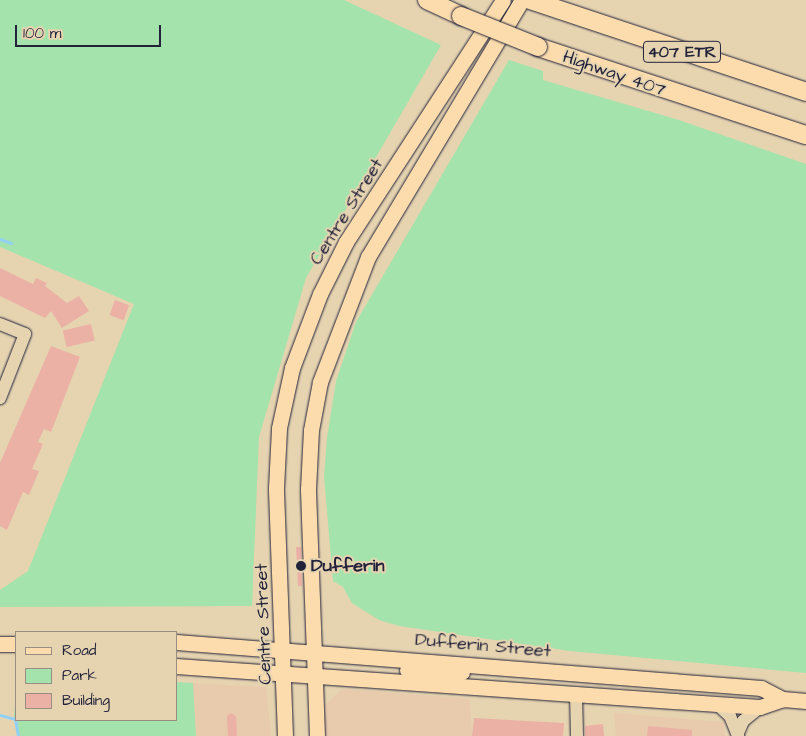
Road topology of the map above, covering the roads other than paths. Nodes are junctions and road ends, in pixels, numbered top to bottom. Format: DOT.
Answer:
graph roads {
  1 [pos="427,0"];
  2 [pos="503,0"];
  3 [pos="522,0"];
  4 [pos="530,0"];
  5 [pos="806,92"];
  6 [pos="806,135"];
  7 [pos="0,324"];
  8 [pos="0,398"];
  9 [pos="178,642"];
  10 [pos="0,644"];
  11 [pos="15,644"];
  12 [pos="284,648"];
  13 [pos="314,650"];
  14 [pos="178,666"];
  15 [pos="310,671"];
  16 [pos="560,671"];
  17 [pos="284,672"];
  18 [pos="576,693"];
  19 [pos="783,699"];
  20 [pos="806,701"];
  21 [pos="285,703"];
  22 [pos="717,704"];
  23 [pos="760,708"];
  24 [pos="738,734"];
  25 [pos="285,736"];
  26 [pos="317,736"];
  27 [pos="577,736"];
  1 -- 6 [label="highway, Highway 407 / 407 ETR, bridge"];
  2 -- 12 [label="main road, Centre Street"];
  3 -- 13 [label="main road"];
  4 -- 5 [label="highway, 407 ETR"];
  7 -- 8 [label="street"];
  9 -- 12 [label="main road, Dufferin Street"];
  10 -- 11 [label="main road"];
  12 -- 13 [label="main road, Dufferin Street"];
  12 -- 17 [label="main road, Centre Street"];
  13 -- 15 [label="main road"];
  13 -- 16 [label="main road, Dufferin Street"];
  14 -- 17 [label="main road, Dufferin Street"];
  15 -- 16 [label="main road"];
  15 -- 17 [label="main road, Dufferin Street"];
  15 -- 18 [label="main road, Dufferin Street"];
  15 -- 21 [label="main road"];
  15 -- 26 [label="main road"];
  16 -- 19 [label="main road, Dufferin Street"];
  17 -- 21 [label="main road, Centre Street"];
  18 -- 22 [label="main road, Dufferin Street"];
  18 -- 27 [label="street"];
  19 -- 20 [label="main road, Dufferin Street"];
  19 -- 23 [label="main road, Dufferin Street"];
  21 -- 25 [label="main road, Centre Street"];
  22 -- 23 [label="main road, Dufferin Street"];
  22 -- 24 [label="street"];
  23 -- 24 [label="street"];
}
